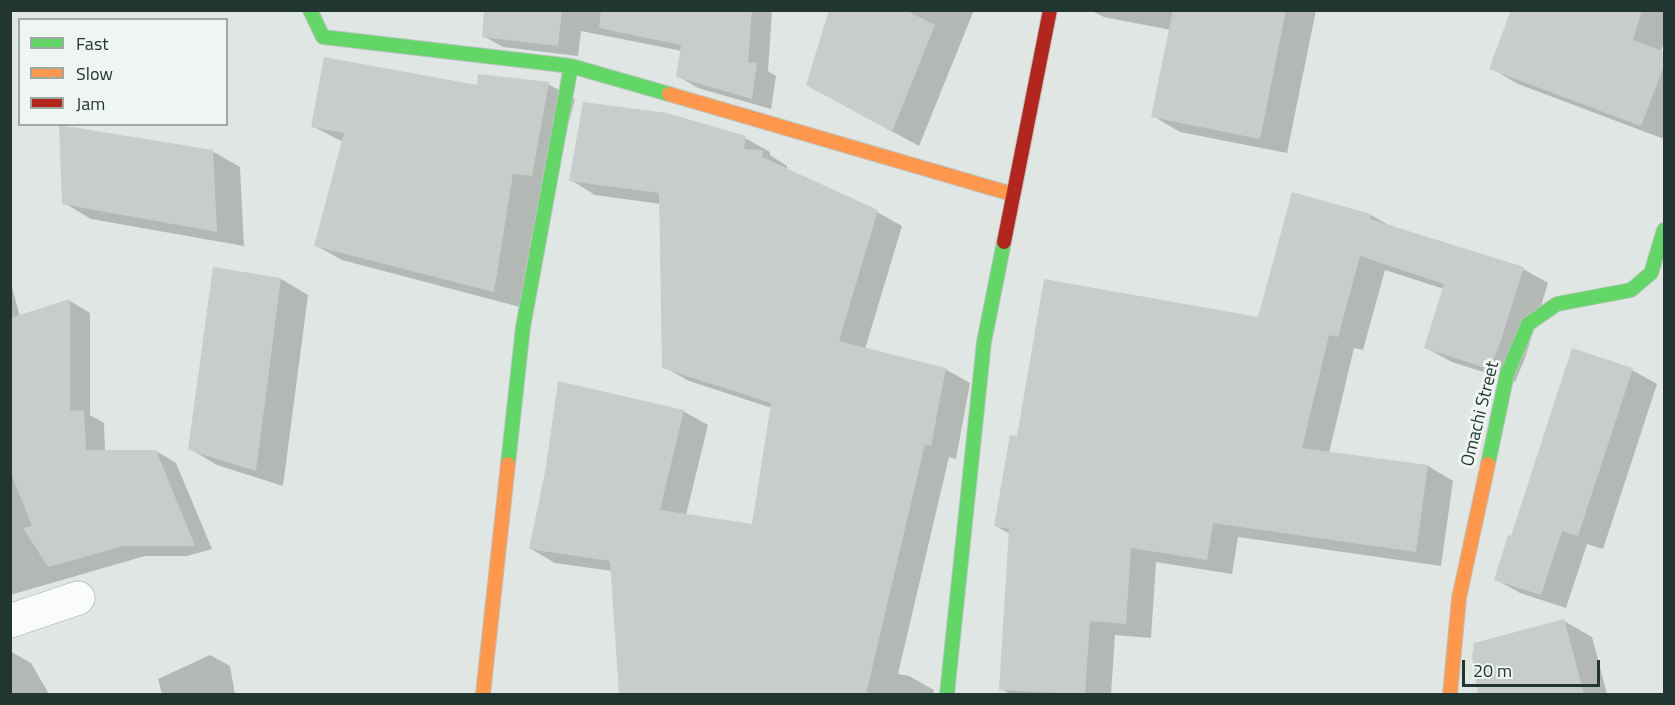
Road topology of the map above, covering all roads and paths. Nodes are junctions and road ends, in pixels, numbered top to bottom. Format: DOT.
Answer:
graph roads {
  1 [pos="310,10"];
  2 [pos="1050,10"];
  3 [pos="571,66"];
  4 [pos="1012,194"];
  5 [pos="1665,230"];
  6 [pos="78,598"];
  7 [pos="10,621"];
  8 [pos="483,694"];
  9 [pos="947,694"];
  10 [pos="1450,694"];
  1 -- 3 [label="street"];
  2 -- 4 [label="street"];
  3 -- 4 [label="street"];
  3 -- 8 [label="street"];
  4 -- 9 [label="street"];
  5 -- 10 [label="street, Omachi Street"];
  6 -- 7 [label="street"];
}
